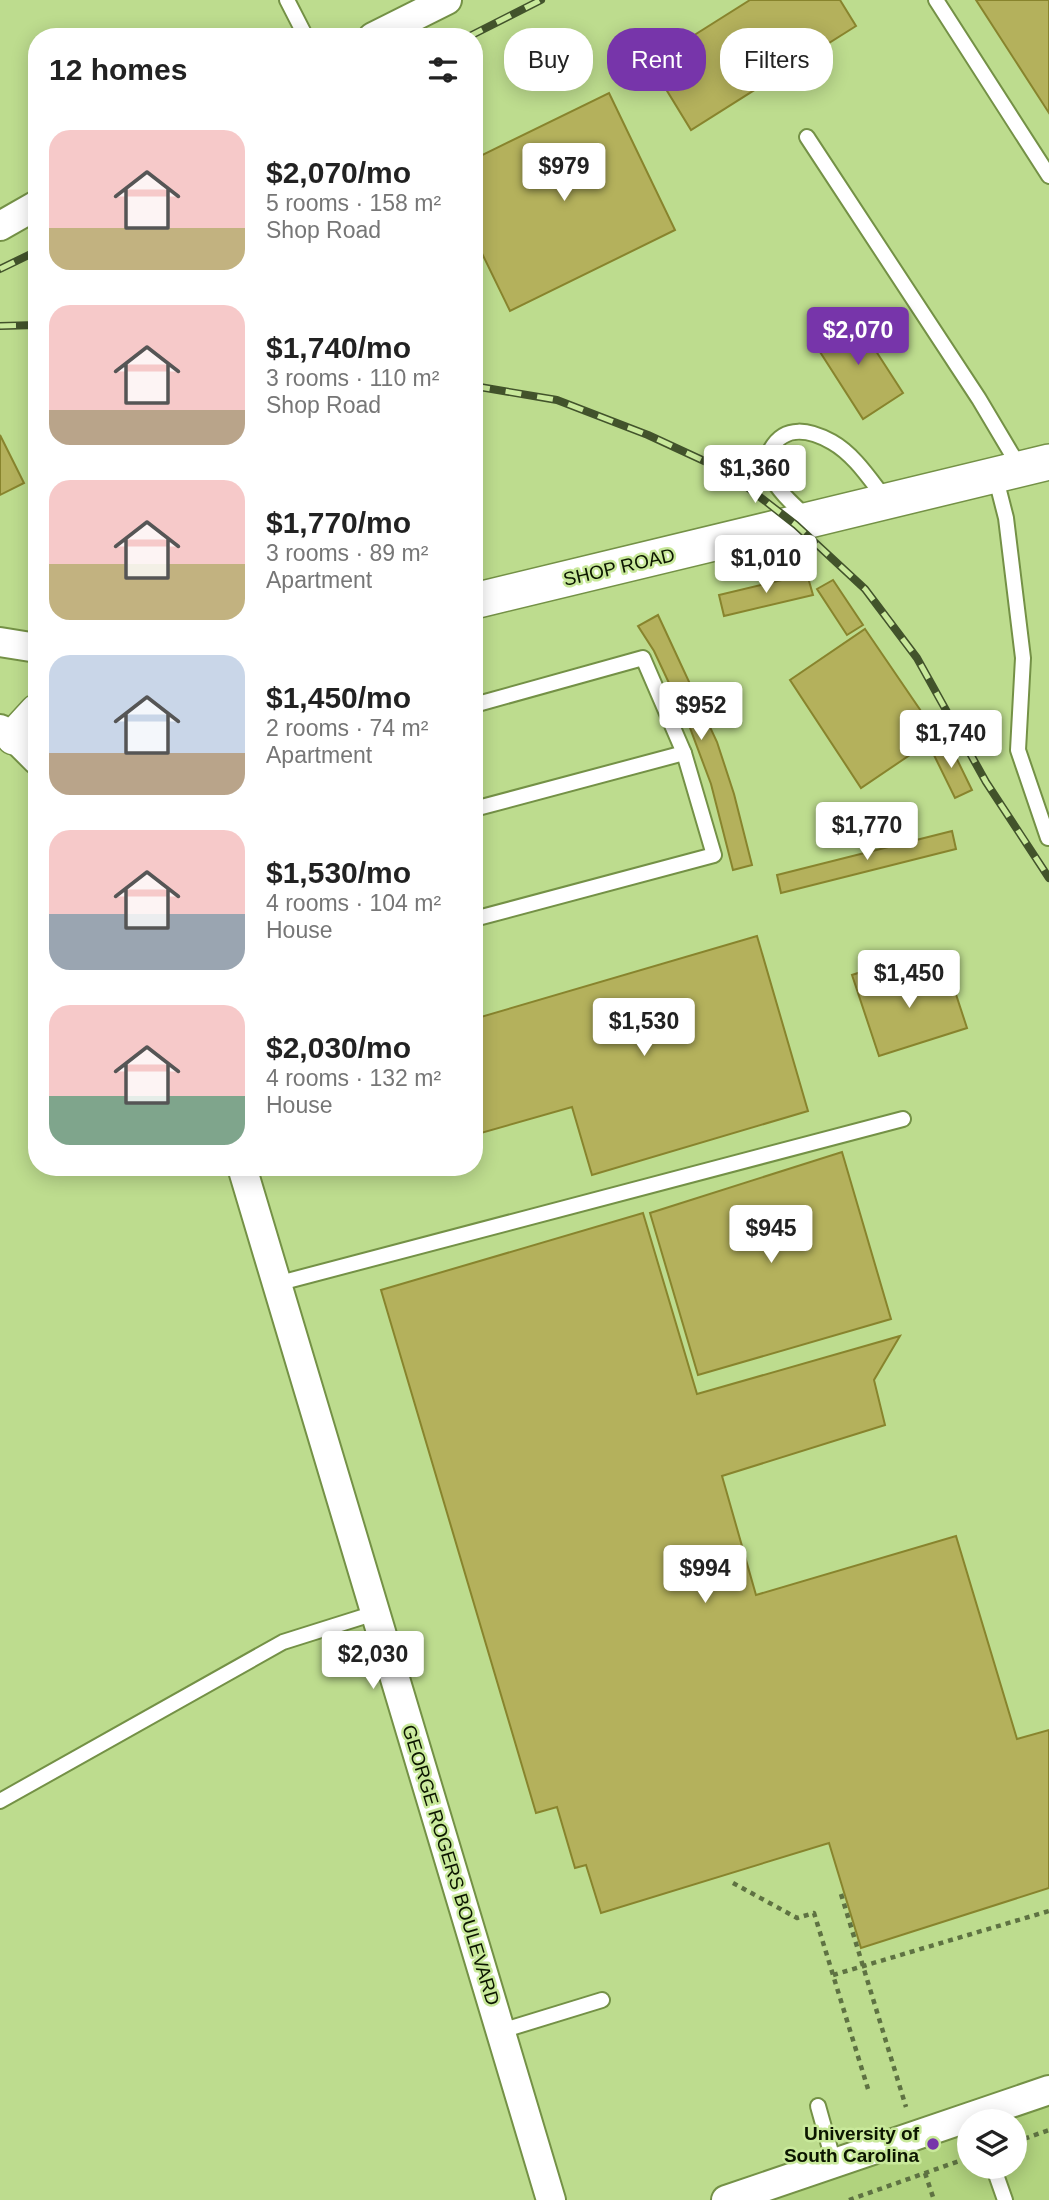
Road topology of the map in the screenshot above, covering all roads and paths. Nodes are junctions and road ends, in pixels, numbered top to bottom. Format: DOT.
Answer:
graph roads {
  1 [pos="286,0"];
  2 [pos="447,0"];
  3 [pos="936,0"];
  4 [pos="301,28"];
  5 [pos="391,28"];
  6 [pos="807,137"];
  7 [pos="1049,176"];
  8 [pos="28,210"];
  9 [pos="0,226"];
  10 [pos="1022,469"];
  11 [pos="888,502"];
  12 [pos="810,521"];
  13 [pos="483,599"];
  14 [pos="0,642"];
  15 [pos="28,647"];
  16 [pos="483,702"];
  17 [pos="684,753"];
  18 [pos="483,807"];
  19 [pos="1048,838"];
  20 [pos="483,917"];
  21 [pos="903,1119"];
  22 [pos="245,1176"];
  23 [pos="276,1284"];
  24 [pos="375,1614"];
  25 [pos="0,1801"];
  26 [pos="733,1883"];
  27 [pos="841,1894"];
  28 [pos="1049,1911"];
  29 [pos="863,1966"];
  30 [pos="833,1975"];
  31 [pos="602,2000"];
  32 [pos="501,2031"];
  33 [pos="868,2089"];
  34 [pos="1049,2090"];
  35 [pos="818,2106"];
  36 [pos="999,2109"];
  37 [pos="907,2111"];
  38 [pos="957,2124"];
  39 [pos="1049,2130"];
  40 [pos="1027,2138"];
  41 [pos="957,2162"];
  42 [pos="834,2163"];
  43 [pos="925,2173"];
  44 [pos="998,2179"];
  45 [pos="551,2200"];
  46 [pos="726,2200"];
  47 [pos="849,2200"];
  48 [pos="934,2200"];
  49 [pos="1006,2200"];
  1 -- 4 [label="lane"];
  2 -- 5 [label="street"];
  3 -- 7 [label="lane"];
  6 -- 10 [label="lane"];
  8 -- 9 [label="street"];
  10 -- 11 [label="street, SHOP ROAD"];
  10 -- 19 [label="lane"];
  11 -- 12 [label="street, SHOP ROAD"];
  11 -- 12 [label="lane"];
  12 -- 13 [label="street, SHOP ROAD"];
  14 -- 15 [label="street"];
  16 -- 17 [label="lane"];
  17 -- 18 [label="lane"];
  17 -- 20 [label="lane"];
  21 -- 23 [label="lane"];
  22 -- 23 [label="street, GEORGE ROGERS BOULEVARD"];
  23 -- 24 [label="street, GEORGE ROGERS BOULEVARD"];
  24 -- 25 [label="lane"];
  24 -- 32 [label="street, GEORGE ROGERS BOULEVARD"];
  26 -- 30 [label="path"];
  27 -- 29 [label="path"];
  28 -- 29 [label="path"];
  29 -- 30 [label="path"];
  29 -- 37 [label="path"];
  30 -- 33 [label="path"];
  31 -- 32 [label="lane"];
  32 -- 45 [label="street, GEORGE ROGERS BOULEVARD"];
  34 -- 36 [label="street"];
  35 -- 42 [label="lane"];
  38 -- 42 [label="street"];
  39 -- 40 [label="path"];
  41 -- 43 [label="path"];
  42 -- 46 [label="street"];
  43 -- 47 [label="path"];
  43 -- 48 [label="path"];
  44 -- 49 [label="lane"];
}
